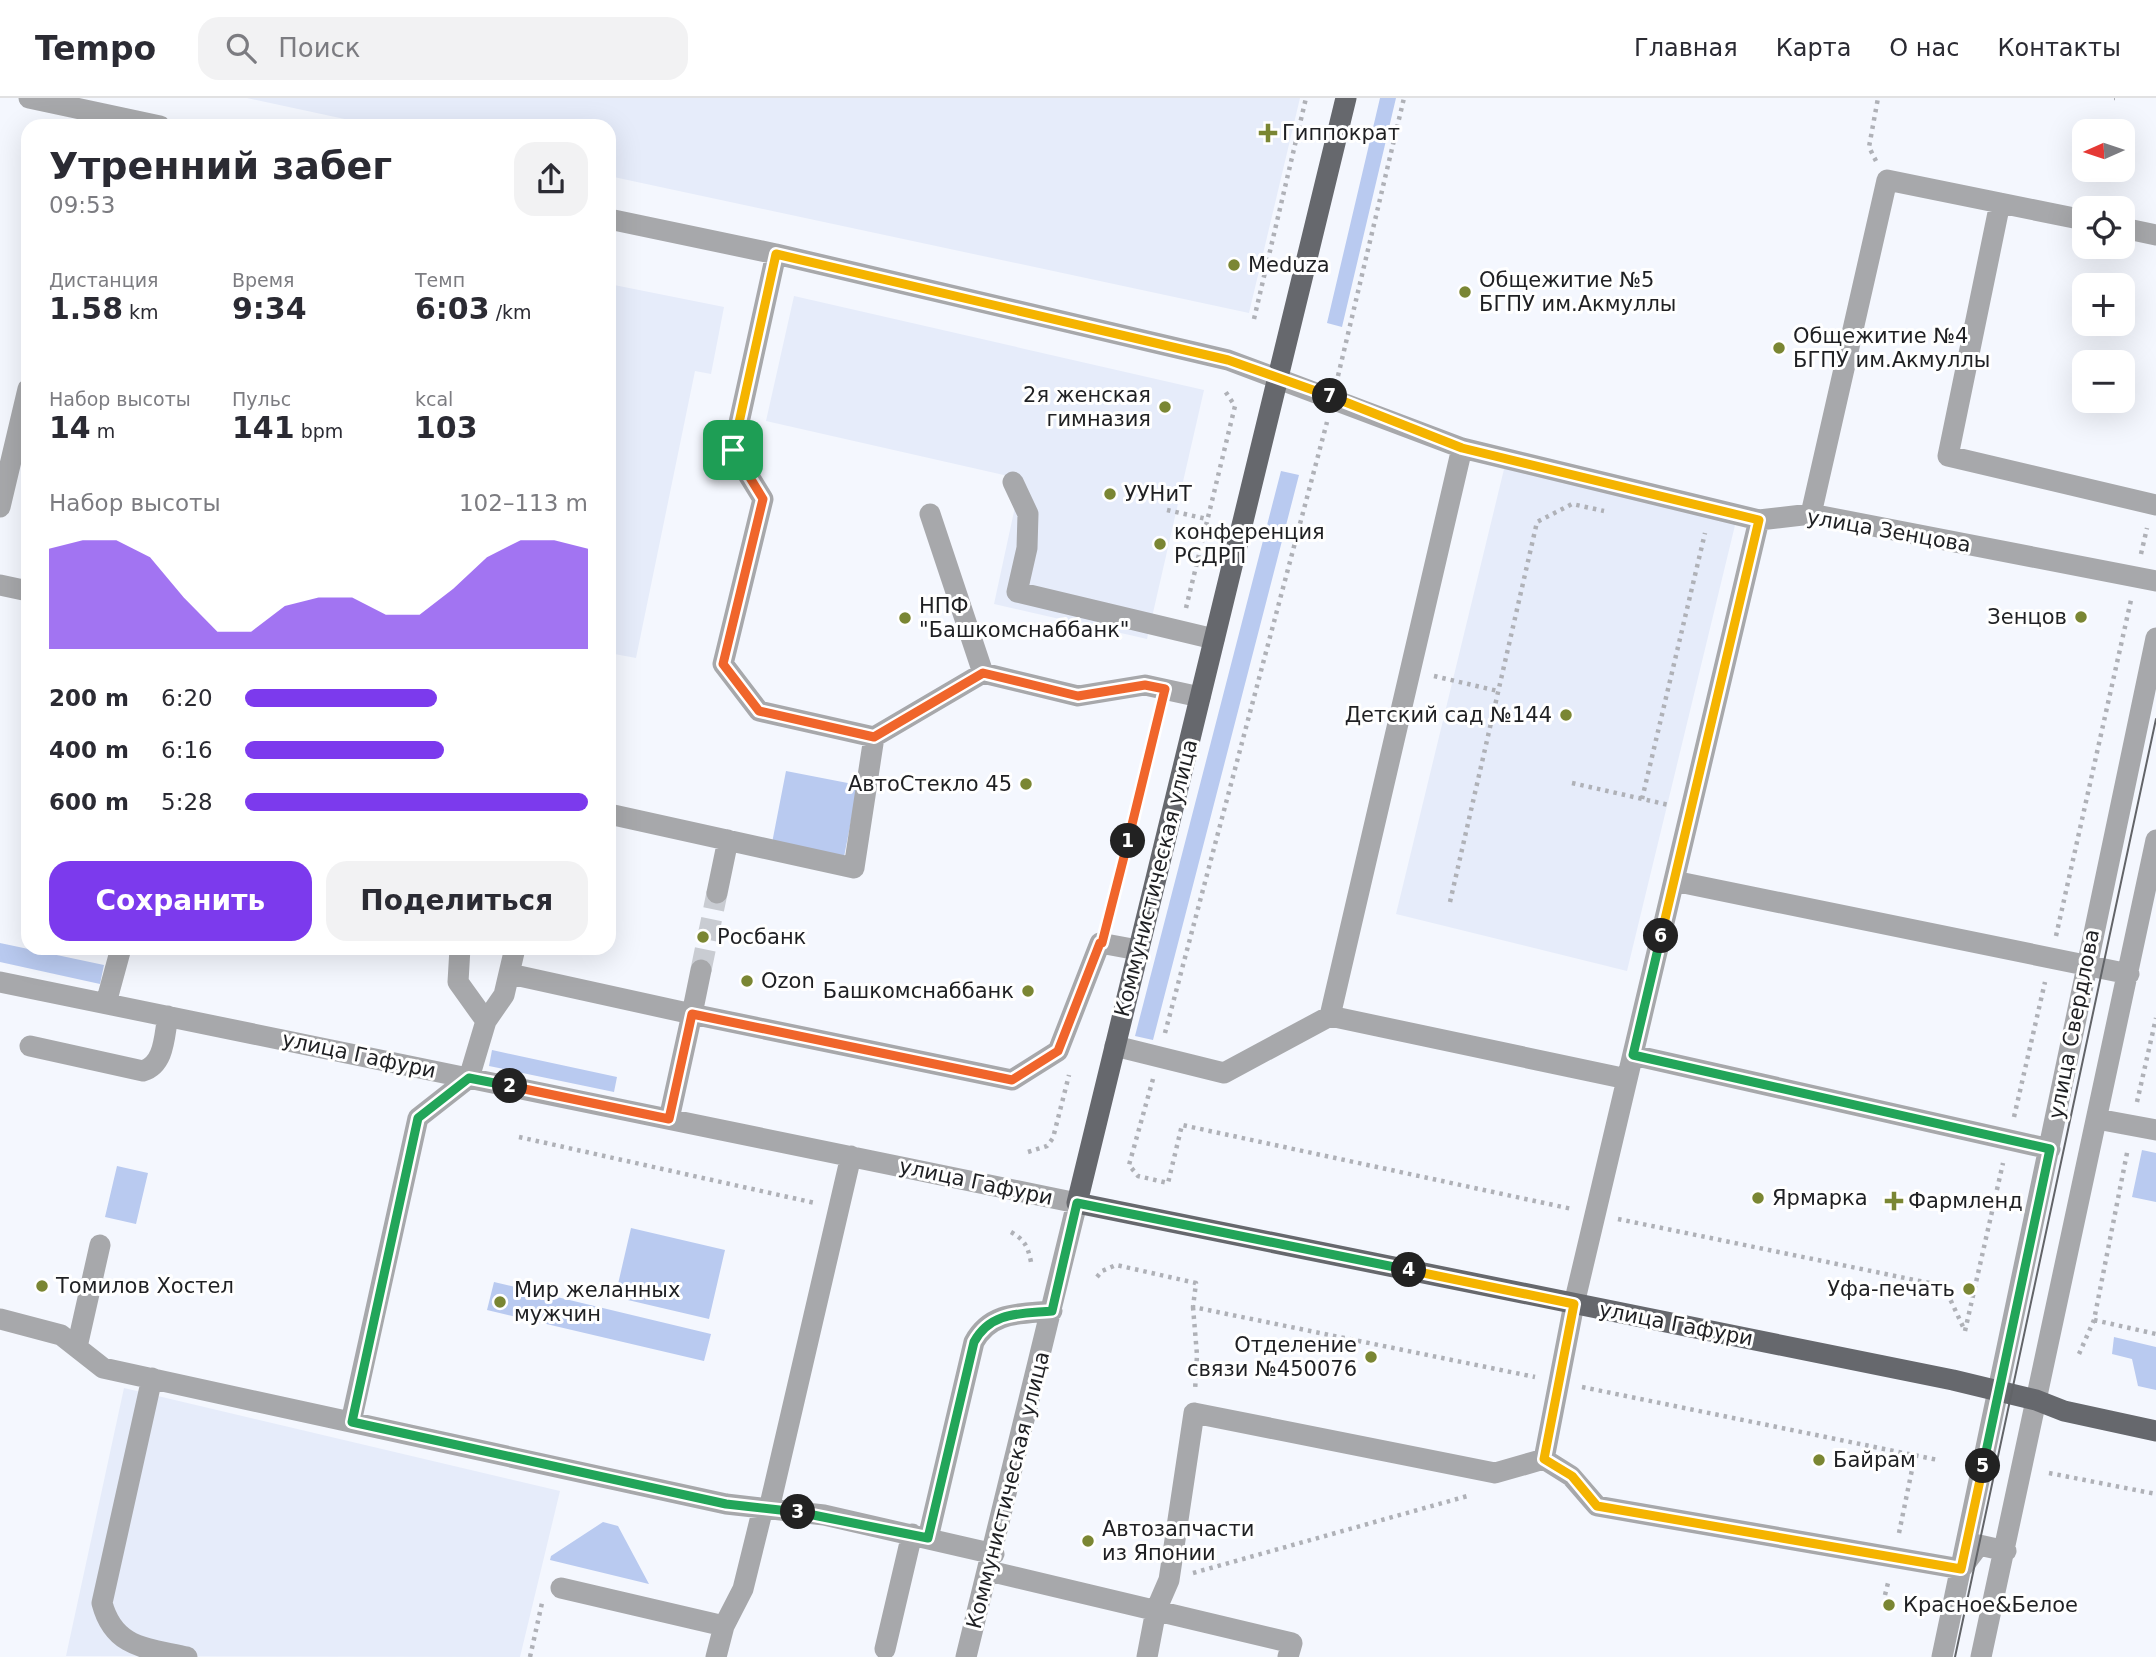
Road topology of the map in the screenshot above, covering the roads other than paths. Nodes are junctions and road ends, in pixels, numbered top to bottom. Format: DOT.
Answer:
graph roads {
  1 [pos="29,98"];
  2 [pos="1346,98"];
  3 [pos="94,112"];
  4 [pos="127,119"];
  5 [pos="2000,203"];
  6 [pos="2072,218"];
  7 [pos="616,220"];
  8 [pos="2135,230"];
  9 [pos="2156,234"];
  10 [pos="776,254"];
  11 [pos="1278,377"];
  12 [pos="21,418"];
  13 [pos="1462,448"];
  14 [pos="1013,482"];
  15 [pos="2154,504"];
  16 [pos="0,506"];
  17 [pos="930,514"];
  18 [pos="1811,514"];
  19 [pos="1759,520"];
  20 [pos="2146,579"];
  21 [pos="0,585"];
  22 [pos="21,590"];
  23 [pos="2156,638"];
  24 [pos="1214,639"];
  25 [pos="983,673"];
  26 [pos="1200,697"];
  27 [pos="874,737"];
  28 [pos="616,816"];
  29 [pos="728,840"];
  30 [pos="2156,840"];
  31 [pos="1674,881"];
  32 [pos="718,893"];
  33 [pos="1139,950"];
  34 [pos="119,955"];
  35 [pos="460,955"];
  36 [pos="514,955"];
  37 [pos="2085,967"];
  38 [pos="701,970"];
  39 [pos="510,974"];
  40 [pos="2129,974"];
  41 [pos="0,982"];
  42 [pos="106,1003"];
  43 [pos="692,1014"];
  44 [pos="169,1016"];
  45 [pos="1330,1016"];
  46 [pos="486,1021"];
  47 [pos="30,1045"];
  48 [pos="1115,1046"];
  49 [pos="1633,1055"];
  50 [pos="469,1078"];
  51 [pos="1627,1079"];
  52 [pos="669,1119"];
  53 [pos="2097,1119"];
  54 [pos="2156,1130"];
  55 [pos="2050,1149"];
  56 [pos="851,1156"];
  57 [pos="1077,1203"];
  58 [pos="100,1245"];
  59 [pos="1574,1304"];
  60 [pos="1052,1311"];
  61 [pos="0,1319"];
  62 [pos="77,1347"];
  63 [pos="152,1378"];
  64 [pos="1999,1391"];
  65 [pos="2036,1400"];
  66 [pos="352,1422"];
  67 [pos="2156,1431"];
  68 [pos="1544,1459"];
  69 [pos="766,1508"];
  70 [pos="920,1536"];
  71 [pos="2006,1551"];
  72 [pos="992,1562"];
  73 [pos="1961,1569"];
  74 [pos="561,1588"];
  75 [pos="1156,1610"];
  76 [pos="724,1626"];
  77 [pos="885,1649"];
  78 [pos="187,1657"];
  79 [pos="716,1657"];
  80 [pos="967,1657"];
  81 [pos="1147,1657"];
  82 [pos="1288,1657"];
  83 [pos="1942,1657"];
  84 [pos="1981,1657"];
  1 -- 3 [label="street"];
  2 -- 11 [label="main road, Коммунистическая улица"];
  3 -- 4 [label="street"];
  5 -- 6 [label="street"];
  5 -- 15 [label="street"];
  5 -- 18 [label="street"];
  7 -- 10 [label="street, улица Зенцова"];
  8 -- 9 [label="street"];
  10 -- 11 [label="street, улица Зенцова"];
  10 -- 27 [label="street"];
  11 -- 13 [label="street, улица Зенцова"];
  11 -- 24 [label="main road, Коммунистическая улица"];
  12 -- 16 [label="street"];
  13 -- 19 [label="street, улица Зенцова"];
  13 -- 45 [label="street"];
  14 -- 24 [label="street"];
  17 -- 25 [label="street"];
  18 -- 19 [label="street, улица Зенцова"];
  18 -- 20 [label="street, улица Зенцова"];
  19 -- 31 [label="street"];
  21 -- 22 [label="street"];
  23 -- 37 [label="street, улица Свердлова"];
  24 -- 26 [label="main road, Коммунистическая улица"];
  25 -- 26 [label="street"];
  25 -- 27 [label="street"];
  26 -- 33 [label="main road, Коммунистическая улица"];
  27 -- 29 [label="street"];
  28 -- 29 [label="street"];
  29 -- 32 [label="street"];
  30 -- 40 [label="street, улица Свердлова"];
  31 -- 37 [label="street"];
  31 -- 49 [label="street"];
  33 -- 43 [label="street"];
  33 -- 48 [label="main road, Коммунистическая улица"];
  34 -- 42 [label="street"];
  35 -- 46 [label="street"];
  36 -- 39 [label="street"];
  37 -- 40 [label="street"];
  37 -- 55 [label="street, улица Свердлова"];
  38 -- 43 [label="street"];
  39 -- 43 [label="street"];
  39 -- 46 [label="street"];
  40 -- 53 [label="street, улица Свердлова"];
  41 -- 42 [label="street, улица Гафури"];
  42 -- 44 [label="street, улица Гафури"];
  43 -- 52 [label="street"];
  44 -- 47 [label="street"];
  44 -- 50 [label="street, улица Гафури"];
  45 -- 48 [label="street"];
  45 -- 51 [label="street"];
  46 -- 50 [label="street"];
  48 -- 57 [label="main road, Коммунистическая улица"];
  49 -- 51 [label="street"];
  49 -- 55 [label="street"];
  50 -- 52 [label="street, улица Гафури"];
  50 -- 66 [label="street"];
  51 -- 59 [label="street"];
  52 -- 56 [label="street, улица Гафури"];
  53 -- 54 [label="street"];
  53 -- 65 [label="street, улица Свердлова"];
  55 -- 64 [label="street, улица Свердлова"];
  56 -- 57 [label="street, улица Гафури"];
  56 -- 69 [label="street"];
  57 -- 59 [label="main road, улица Гафури"];
  57 -- 60 [label="street, Коммунистическая улица"];
  58 -- 62 [label="street"];
  59 -- 64 [label="main road, улица Гафури"];
  59 -- 68 [label="street"];
  60 -- 70 [label="street"];
  60 -- 72 [label="street, Коммунистическая улица"];
  61 -- 62 [label="street"];
  62 -- 63 [label="street"];
  63 -- 66 [label="street"];
  63 -- 78 [label="street"];
  64 -- 65 [label="main road, улица Гафури"];
  64 -- 73 [label="street, улица Свердлова"];
  65 -- 67 [label="main road, улица Гафури"];
  65 -- 71 [label="street, улица Свердлова"];
  66 -- 69 [label="street"];
  68 -- 73 [label="street"];
  68 -- 75 [label="street"];
  69 -- 70 [label="street"];
  69 -- 76 [label="street"];
  70 -- 72 [label="street"];
  70 -- 77 [label="street"];
  71 -- 73 [label="street"];
  71 -- 84 [label="street, улица Свердлова"];
  72 -- 75 [label="street"];
  72 -- 80 [label="street, Коммунистическая улица"];
  73 -- 83 [label="street, улица Свердлова"];
  74 -- 76 [label="street"];
  75 -- 81 [label="street"];
  75 -- 82 [label="street"];
  76 -- 79 [label="street"];
}
